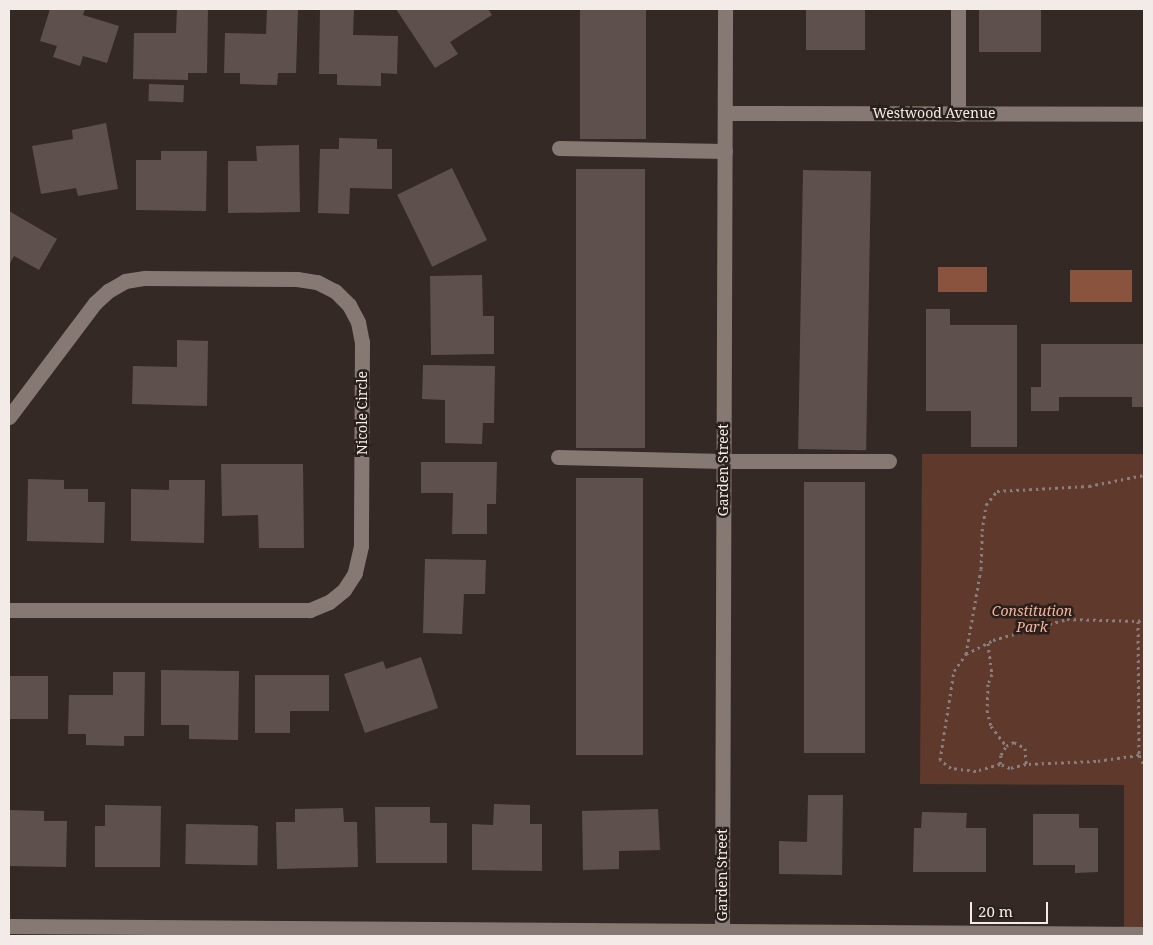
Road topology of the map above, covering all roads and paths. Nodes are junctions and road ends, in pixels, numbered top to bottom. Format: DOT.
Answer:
graph roads {
  1 [pos="725,9"];
  2 [pos="958,9"];
  3 [pos="725,113"];
  4 [pos="958,114"];
  5 [pos="1144,114"];
  6 [pos="559,148"];
  7 [pos="725,151"];
  8 [pos="9,417"];
  9 [pos="558,457"];
  10 [pos="889,461"];
  11 [pos="724,462"];
  12 [pos="1144,475"];
  13 [pos="9,610"];
  14 [pos="1144,619"];
  15 [pos="1138,621"];
  16 [pos="988,643"];
  17 [pos="966,654"];
  18 [pos="1006,746"];
  19 [pos="1139,755"];
  20 [pos="1000,764"];
  21 [pos="1026,764"];
  22 [pos="1144,765"];
  23 [pos="9,926"];
  24 [pos="722,931"];
  25 [pos="134,932"];
  26 [pos="431,933"];
  27 [pos="521,933"];
  28 [pos="1144,934"];
  1 -- 3 [label="street, Garden Street"];
  2 -- 4 [label="street"];
  3 -- 4 [label="street, Westwood Avenue"];
  3 -- 7 [label="street, Garden Street"];
  4 -- 5 [label="street, Westwood Avenue"];
  6 -- 7 [label="street"];
  7 -- 11 [label="street, Garden Street"];
  8 -- 13 [label="street, Nicole Circle"];
  9 -- 11 [label="street"];
  10 -- 11 [label="street"];
  11 -- 24 [label="street, Garden Street"];
  12 -- 17 [label="path"];
  14 -- 15 [label="path"];
  15 -- 16 [label="path"];
  15 -- 19 [label="path"];
  16 -- 17 [label="path"];
  16 -- 18 [label="path"];
  17 -- 20 [label="path"];
  18 -- 20 [label="path"];
  18 -- 21 [label="path"];
  19 -- 21 [label="path"];
  19 -- 22 [label="path"];
  20 -- 21 [label="path"];
  23 -- 25 [label="street"];
  24 -- 27 [label="street"];
  24 -- 28 [label="street"];
  25 -- 26 [label="street"];
  26 -- 27 [label="street"];
}
